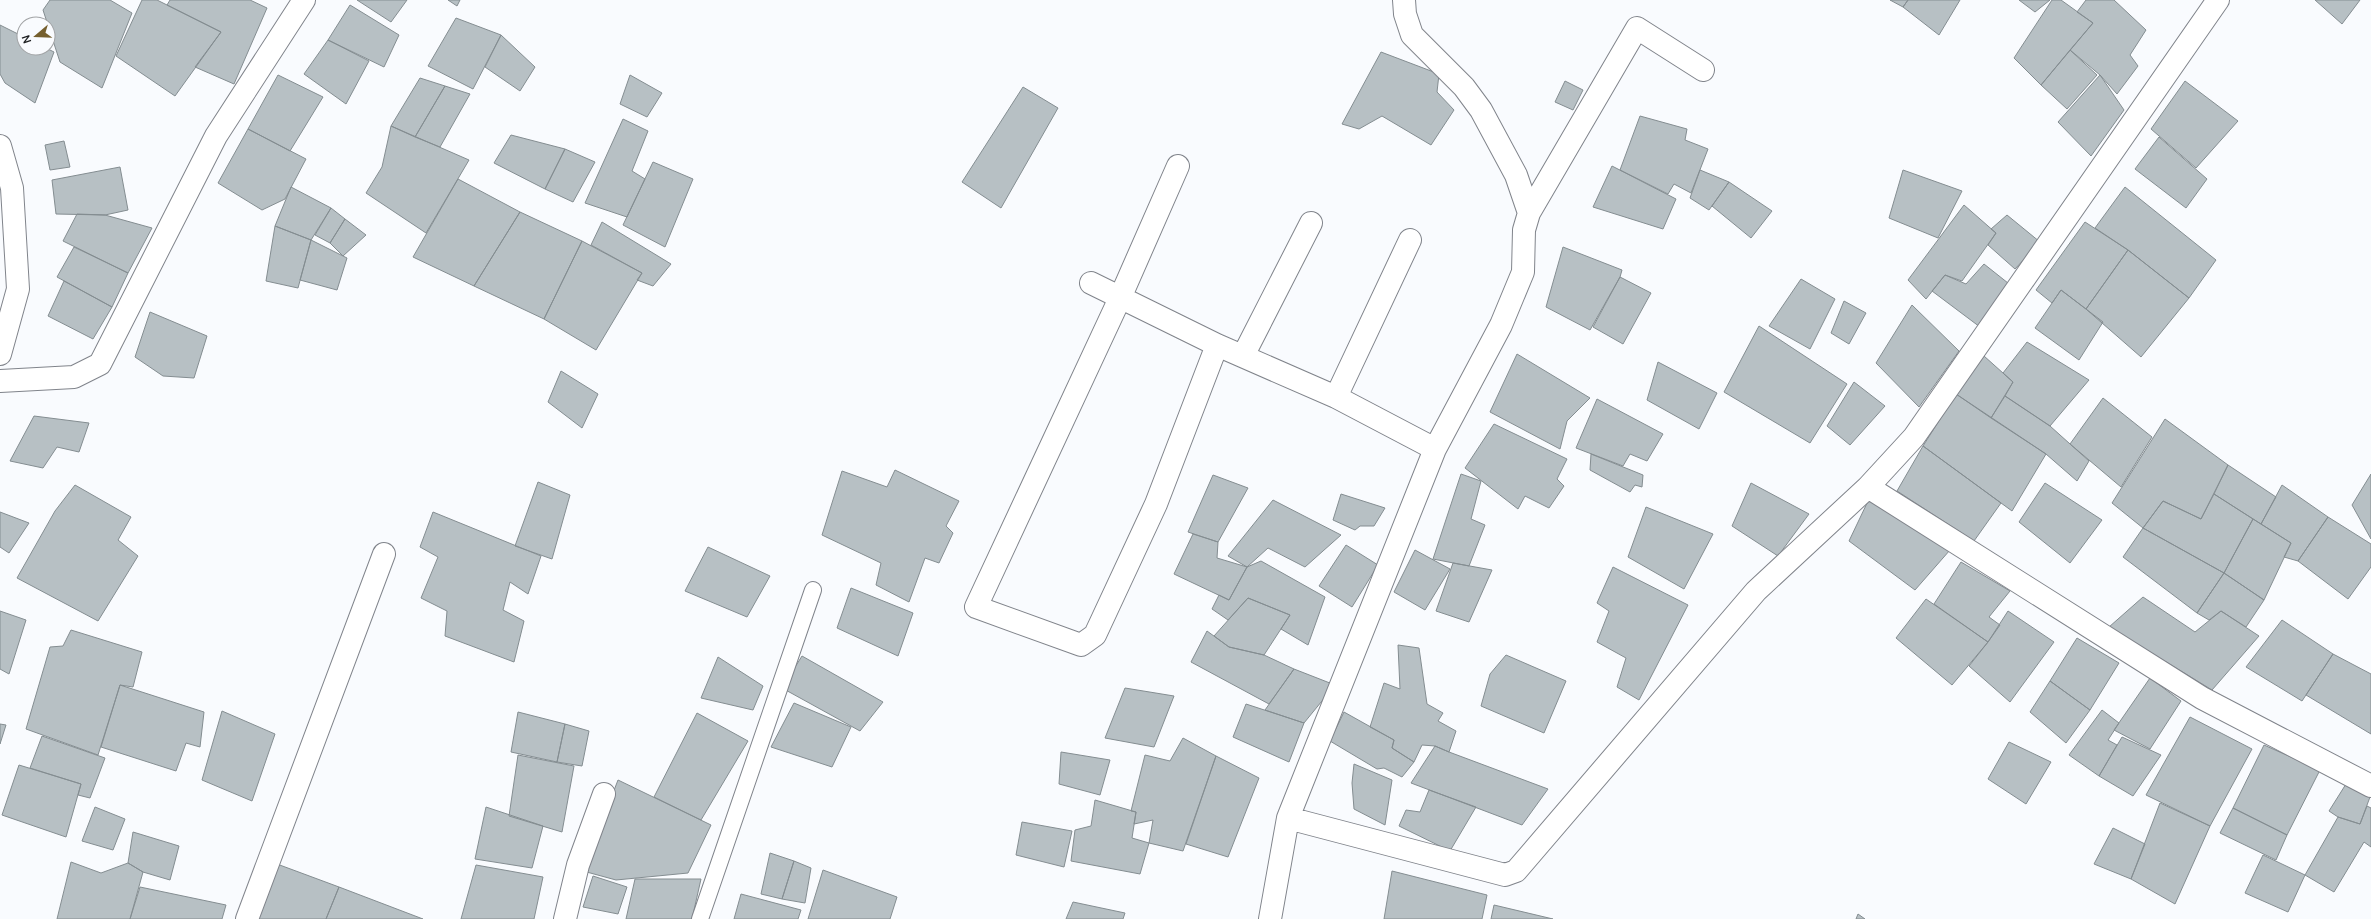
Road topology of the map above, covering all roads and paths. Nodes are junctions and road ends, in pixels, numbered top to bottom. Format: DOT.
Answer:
graph roads {
  1 [pos="304,0"];
  2 [pos="1404,0"];
  3 [pos="2218,0"];
  4 [pos="1703,70"];
  5 [pos="0,146"];
  6 [pos="1178,166"];
  7 [pos="1529,213"];
  8 [pos="1312,223"];
  9 [pos="1410,240"];
  10 [pos="1091,282"];
  11 [pos="1120,298"];
  12 [pos="1218,345"];
  13 [pos="0,354"];
  14 [pos="1243,356"];
  15 [pos="0,381"];
  16 [pos="1336,397"];
  17 [pos="1435,449"];
  18 [pos="1868,487"];
  19 [pos="384,554"];
  20 [pos="813,590"];
  21 [pos="2371,786"];
  22 [pos="604,794"];
  23 [pos="1288,818"];
  24 [pos="247,919"];
  25 [pos="565,919"];
  26 [pos="700,919"];
  27 [pos="1270,919"];
  1 -- 15 [label="street"];
  2 -- 7 [label="street"];
  3 -- 18 [label="street"];
  4 -- 7 [label="street"];
  5 -- 13 [label="street"];
  6 -- 11 [label="street"];
  7 -- 17 [label="street"];
  8 -- 14 [label="street"];
  9 -- 16 [label="street"];
  10 -- 11 [label="street"];
  11 -- 12 [label="street"];
  11 -- 12 [label="street"];
  12 -- 14 [label="street"];
  14 -- 16 [label="street"];
  16 -- 17 [label="street"];
  17 -- 23 [label="street"];
  18 -- 21 [label="street"];
  18 -- 23 [label="street"];
  19 -- 24 [label="street"];
  20 -- 26 [label="lane"];
  22 -- 25 [label="street"];
  23 -- 27 [label="street"];
}
